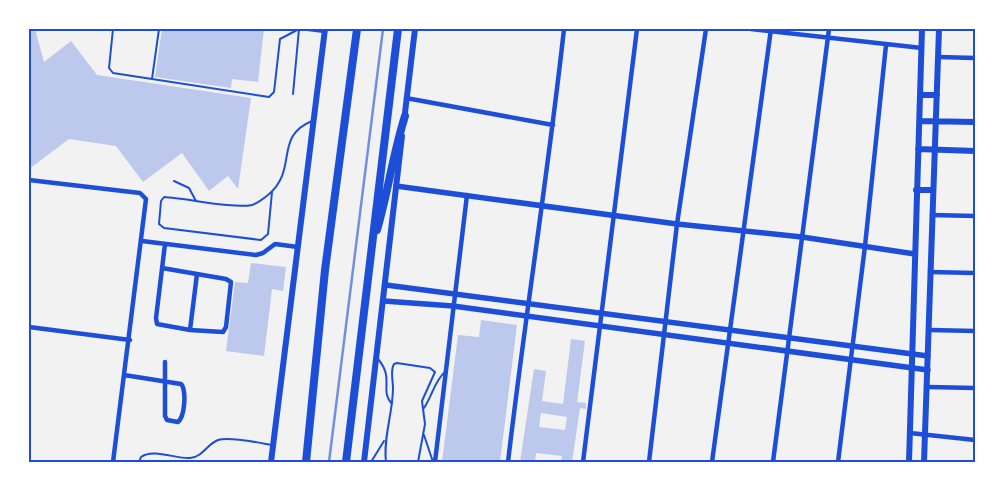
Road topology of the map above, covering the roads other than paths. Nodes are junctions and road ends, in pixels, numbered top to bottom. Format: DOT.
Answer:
graph roads {
  1 [pos="113,29"];
  2 [pos="159,29"];
  3 [pos="299,29"];
  4 [pos="357,29"];
  5 [pos="398,29"];
  6 [pos="415,29"];
  7 [pos="564,29"];
  8 [pos="638,29"];
  9 [pos="706,29"];
  10 [pos="751,29"];
  11 [pos="829,29"];
  12 [pos="922,29"];
  13 [pos="939,29"];
  14 [pos="325,30"];
  15 [pos="770,30"];
  16 [pos="828,38"];
  17 [pos="886,45"];
  18 [pos="922,48"];
  19 [pos="938,57"];
  20 [pos="975,58"];
  21 [pos="152,80"];
  22 [pos="293,94"];
  23 [pos="921,95"];
  24 [pos="937,95"];
  25 [pos="406,98"];
  26 [pos="405,116"];
  27 [pos="314,120"];
  28 [pos="920,121"];
  29 [pos="936,121"];
  30 [pos="975,122"];
  31 [pos="553,125"];
  32 [pos="918,149"];
  33 [pos="935,150"];
  34 [pos="975,151"];
  35 [pos="29,180"];
  36 [pos="174,181"];
  37 [pos="396,186"];
  38 [pos="916,190"];
  39 [pos="933,190"];
  40 [pos="272,192"];
  41 [pos="467,195"];
  42 [pos="196,201"];
  43 [pos="542,207"];
  44 [pos="613,215"];
  45 [pos="932,215"];
  46 [pos="975,216"];
  47 [pos="677,224"];
  48 [pos="744,230"];
  49 [pos="802,237"];
  50 [pos="142,241"];
  51 [pos="165,244"];
  52 [pos="865,246"];
  53 [pos="298,247"];
  54 [pos="370,254"];
  55 [pos="915,254"];
  56 [pos="162,268"];
  57 [pos="930,272"];
  58 [pos="975,273"];
  59 [pos="197,274"];
  60 [pos="386,285"];
  61 [pos="406,290"];
  62 [pos="454,296"];
  63 [pos="384,301"];
  64 [pos="406,302"];
  65 [pos="527,305"];
  66 [pos="453,306"];
  67 [pos="601,314"];
  68 [pos="525,316"];
  69 [pos="666,323"];
  70 [pos="599,326"];
  71 [pos="29,327"];
  72 [pos="190,330"];
  73 [pos="930,330"];
  74 [pos="729,331"];
  75 [pos="975,331"];
  76 [pos="665,336"];
  77 [pos="790,338"];
  78 [pos="130,340"];
  79 [pos="727,342"];
  80 [pos="853,346"];
  81 [pos="788,350"];
  82 [pos="912,353"];
  83 [pos="928,356"];
  84 [pos="377,358"];
  85 [pos="851,359"];
  86 [pos="166,362"];
  87 [pos="912,368"];
  88 [pos="446,370"];
  89 [pos="928,370"];
  90 [pos="124,375"];
  91 [pos="164,382"];
  92 [pos="928,386"];
  93 [pos="975,388"];
  94 [pos="392,404"];
  95 [pos="423,408"];
  96 [pos="910,433"];
  97 [pos="925,434"];
  98 [pos="424,435"];
  99 [pos="385,440"];
  100 [pos="975,440"];
  101 [pos="273,445"];
  102 [pos="113,462"];
  103 [pos="139,462"];
  104 [pos="270,462"];
  105 [pos="306,462"];
  106 [pos="346,462"];
  107 [pos="364,462"];
  108 [pos="371,462"];
  109 [pos="386,462"];
  110 [pos="418,462"];
  111 [pos="434,462"];
  112 [pos="508,462"];
  113 [pos="583,462"];
  114 [pos="649,462"];
  115 [pos="712,462"];
  116 [pos="773,462"];
  117 [pos="838,462"];
  118 [pos="909,462"];
  119 [pos="924,462"];
  1 -- 21 [label="lane"];
  2 -- 21 [label="lane"];
  3 -- 14 [label="lane"];
  3 -- 21 [label="lane"];
  3 -- 22 [label="lane"];
  4 -- 105 [label="highway"];
  5 -- 54 [label="highway"];
  6 -- 25 [label="main road"];
  7 -- 31 [label="street"];
  8 -- 44 [label="street"];
  9 -- 47 [label="street"];
  10 -- 15 [label="street"];
  11 -- 16 [label="street"];
  12 -- 18 [label="main road"];
  13 -- 19 [label="main road"];
  14 -- 27 [label="main road"];
  15 -- 16 [label="street"];
  15 -- 48 [label="street"];
  16 -- 17 [label="street"];
  16 -- 49 [label="street"];
  17 -- 18 [label="street"];
  17 -- 52 [label="street"];
  18 -- 23 [label="main road"];
  19 -- 20 [label="street"];
  19 -- 24 [label="main road"];
  23 -- 24 [label="main road"];
  23 -- 28 [label="main road"];
  24 -- 29 [label="main road"];
  25 -- 26 [label="main road"];
  25 -- 31 [label="street"];
  26 -- 37 [label="main road"];
  26 -- 54 [label="highway"];
  27 -- 40 [label="lane"];
  27 -- 53 [label="main road"];
  28 -- 29 [label="main road"];
  28 -- 32 [label="main road"];
  29 -- 30 [label="main road"];
  29 -- 33 [label="main road"];
  31 -- 43 [label="street"];
  32 -- 33 [label="main road"];
  32 -- 38 [label="main road"];
  33 -- 34 [label="main road"];
  33 -- 39 [label="main road"];
  35 -- 50 [label="street"];
  36 -- 42 [label="lane"];
  37 -- 41 [label="street"];
  37 -- 60 [label="main road"];
  38 -- 39 [label="main road"];
  38 -- 55 [label="main road"];
  39 -- 45 [label="main road"];
  40 -- 42 [label="lane"];
  40 -- 42 [label="lane"];
  41 -- 43 [label="street"];
  41 -- 62 [label="street"];
  43 -- 44 [label="street"];
  43 -- 65 [label="street"];
  44 -- 47 [label="street"];
  44 -- 67 [label="street"];
  45 -- 46 [label="street"];
  45 -- 57 [label="main road"];
  47 -- 48 [label="street"];
  47 -- 69 [label="street"];
  48 -- 49 [label="street"];
  48 -- 74 [label="street"];
  49 -- 52 [label="street"];
  49 -- 77 [label="street"];
  50 -- 51 [label="street"];
  50 -- 78 [label="street"];
  51 -- 53 [label="street"];
  51 -- 56 [label="street"];
  52 -- 55 [label="street"];
  52 -- 80 [label="street"];
  53 -- 101 [label="main road"];
  54 -- 106 [label="highway"];
  55 -- 82 [label="main road"];
  56 -- 59 [label="street"];
  56 -- 72 [label="street"];
  57 -- 58 [label="street"];
  57 -- 73 [label="main road"];
  59 -- 72 [label="street"];
  59 -- 72 [label="street"];
  60 -- 61 [label="street"];
  60 -- 63 [label="main road"];
  61 -- 62 [label="street"];
  61 -- 64 [label="street"];
  62 -- 65 [label="street"];
  62 -- 66 [label="street"];
  63 -- 64 [label="street"];
  63 -- 84 [label="main road"];
  64 -- 66 [label="street"];
  65 -- 67 [label="street"];
  65 -- 68 [label="street"];
  66 -- 68 [label="street"];
  66 -- 88 [label="street"];
  67 -- 69 [label="street"];
  67 -- 70 [label="street"];
  68 -- 70 [label="street"];
  68 -- 112 [label="street"];
  69 -- 74 [label="street"];
  69 -- 76 [label="street"];
  70 -- 76 [label="street"];
  70 -- 113 [label="street"];
  71 -- 78 [label="street"];
  73 -- 75 [label="street"];
  73 -- 83 [label="main road"];
  74 -- 77 [label="street"];
  74 -- 79 [label="street"];
  76 -- 79 [label="street"];
  76 -- 114 [label="street"];
  77 -- 80 [label="street"];
  77 -- 81 [label="street"];
  78 -- 90 [label="street"];
  79 -- 81 [label="street"];
  79 -- 115 [label="street"];
  80 -- 82 [label="street"];
  80 -- 85 [label="street"];
  81 -- 85 [label="street"];
  81 -- 116 [label="street"];
  82 -- 83 [label="street"];
  82 -- 87 [label="main road"];
  83 -- 89 [label="main road"];
  84 -- 94 [label="lane"];
  84 -- 107 [label="main road"];
  85 -- 87 [label="street"];
  85 -- 117 [label="street"];
  86 -- 91 [label="street"];
  87 -- 89 [label="street"];
  87 -- 96 [label="main road"];
  88 -- 95 [label="lane"];
  88 -- 111 [label="street"];
  89 -- 92 [label="main road"];
  90 -- 91 [label="street"];
  90 -- 102 [label="street"];
  91 -- 91 [label="street"];
  92 -- 93 [label="street"];
  92 -- 97 [label="main road"];
  94 -- 95 [label="lane"];
  94 -- 99 [label="lane"];
  95 -- 98 [label="lane"];
  96 -- 97 [label="street"];
  96 -- 118 [label="main road"];
  97 -- 100 [label="street"];
  97 -- 119 [label="main road"];
  98 -- 110 [label="lane"];
  98 -- 111 [label="lane"];
  99 -- 108 [label="lane"];
  99 -- 109 [label="lane"];
  101 -- 103 [label="lane"];
  101 -- 104 [label="main road"];
}
